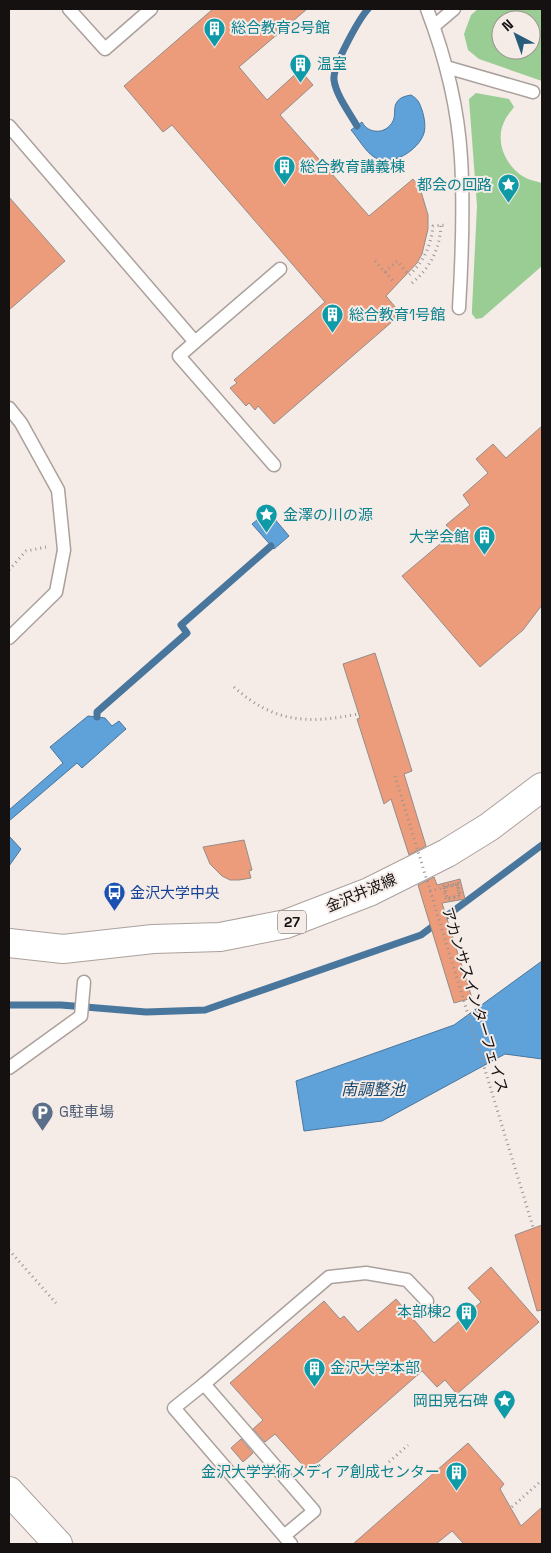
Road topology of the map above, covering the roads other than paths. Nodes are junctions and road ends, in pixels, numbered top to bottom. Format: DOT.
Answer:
graph roads {
  1 [pos="69,9"];
  2 [pos="151,9"];
  3 [pos="427,9"];
  4 [pos="454,9"];
  5 [pos="434,26"];
  6 [pos="446,67"];
  7 [pos="533,92"];
  8 [pos="9,126"];
  9 [pos="280,269"];
  10 [pos="459,308"];
  11 [pos="196,342"];
  12 [pos="9,408"];
  13 [pos="274,465"];
  14 [pos="9,638"];
  15 [pos="542,787"];
  16 [pos="9,943"];
  17 [pos="84,986"];
  18 [pos="9,1068"];
  19 [pos="427,1301"];
  20 [pos="204,1384"];
  21 [pos="9,1490"];
  22 [pos="288,1540"];
  23 [pos="58,1544"];
  1 -- 2 [label="lane"];
  3 -- 5 [label="lane"];
  4 -- 5 [label="lane"];
  5 -- 6 [label="lane"];
  6 -- 7 [label="lane"];
  6 -- 10 [label="lane"];
  8 -- 11 [label="lane"];
  9 -- 11 [label="lane"];
  11 -- 13 [label="lane"];
  12 -- 14 [label="lane"];
  15 -- 16 [label="main road, 金沢井波線 / 27"];
  17 -- 18 [label="lane"];
  19 -- 20 [label="lane"];
  20 -- 22 [label="lane"];
  20 -- 22 [label="lane"];
  21 -- 23 [label="main road"];
}
